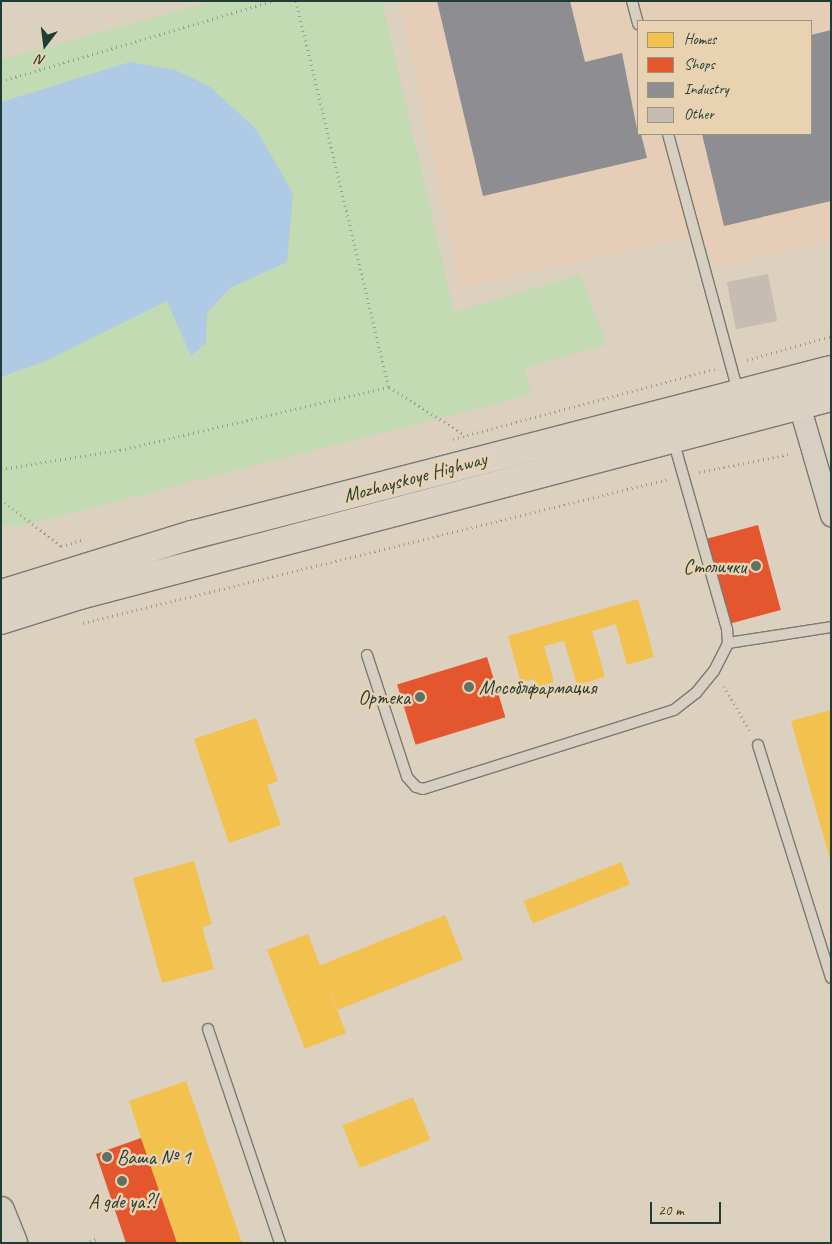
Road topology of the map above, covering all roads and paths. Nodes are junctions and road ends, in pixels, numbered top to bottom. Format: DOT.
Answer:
graph roads {
  1 [pos="272,1"];
  2 [pos="296,1"];
  3 [pos="632,1"];
  4 [pos="637,20"];
  5 [pos="1,81"];
  6 [pos="668,135"];
  7 [pos="831,370"];
  8 [pos="389,387"];
  9 [pos="738,393"];
  10 [pos="831,397"];
  11 [pos="799,405"];
  12 [pos="466,435"];
  13 [pos="672,438"];
  14 [pos="813,449"];
  15 [pos="1,469"];
  16 [pos="683,475"];
  17 [pos="1,499"];
  18 [pos="830,502"];
  19 [pos="61,546"];
  20 [pos="1,594"];
  21 [pos="1,620"];
  22 [pos="83,623"];
  23 [pos="831,627"];
  24 [pos="728,642"];
  25 [pos="367,655"];
  26 [pos="714,671"];
  27 [pos="758,745"];
  28 [pos="831,978"];
  29 [pos="208,1029"];
  30 [pos="1,1210"];
  31 [pos="98,1238"];
  32 [pos="14,1243"];
  33 [pos="85,1243"];
  34 [pos="280,1243"];
  1 -- 5 [label="path"];
  2 -- 8 [label="path"];
  3 -- 4 [label="lane"];
  6 -- 9 [label="lane"];
  7 -- 9 [label="main road, Mozhayskoye Highway"];
  8 -- 12 [label="path"];
  8 -- 15 [label="path"];
  9 -- 20 [label="main road, Mozhayskoye Highway"];
  10 -- 11 [label="main road, Mozhayskoye Highway"];
  11 -- 13 [label="main road, Mozhayskoye Highway"];
  11 -- 14 [label="street"];
  13 -- 16 [label="lane"];
  13 -- 21 [label="main road, Mozhayskoye Highway"];
  14 -- 16 [label="path"];
  14 -- 18 [label="street"];
  16 -- 22 [label="path"];
  16 -- 24 [label="lane"];
  17 -- 19 [label="path"];
  23 -- 24 [label="lane"];
  24 -- 26 [label="lane"];
  25 -- 26 [label="lane"];
  26 -- 27 [label="path"];
  27 -- 28 [label="lane"];
  29 -- 34 [label="lane"];
  30 -- 32 [label="street"];
  31 -- 33 [label="path"];
}
